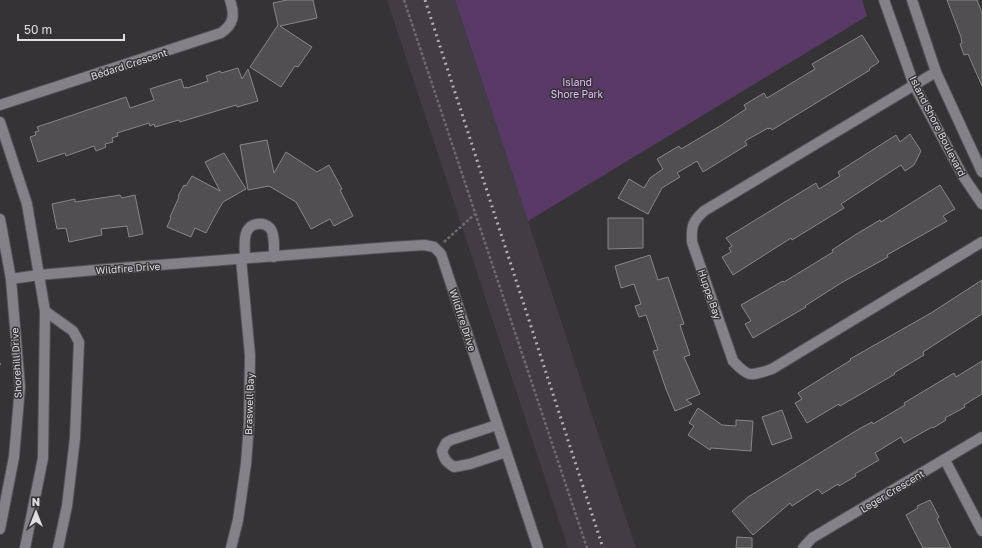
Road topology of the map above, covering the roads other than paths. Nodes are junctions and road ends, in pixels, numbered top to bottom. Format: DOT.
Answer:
graph roads {
  1 [pos="230,0"];
  2 [pos="884,0"];
  3 [pos="912,0"];
  4 [pos="936,72"];
  5 [pos="914,84"];
  6 [pos="0,105"];
  7 [pos="0,122"];
  8 [pos="982,172"];
  9 [pos="982,204"];
  10 [pos="0,219"];
  11 [pos="982,242"];
  12 [pos="274,257"];
  13 [pos="243,259"];
  14 [pos="39,275"];
  15 [pos="11,279"];
  16 [pos="45,311"];
  17 [pos="497,424"];
  18 [pos="982,437"];
  19 [pos="506,452"];
  20 [pos="945,460"];
  21 [pos="0,530"];
  22 [pos="982,531"];
  23 [pos="25,548"];
  24 [pos="58,548"];
  25 [pos="231,548"];
  26 [pos="538,548"];
  27 [pos="803,548"];
  1 -- 6 [label="street, Bédard Crescent"];
  2 -- 5 [label="street, Island Shore Boulevard"];
  3 -- 4 [label="street, Island Shore Boulevard"];
  4 -- 5 [label="street, Huppe Bay"];
  4 -- 8 [label="street, Island Shore Boulevard"];
  5 -- 9 [label="street, Island Shore Boulevard"];
  5 -- 11 [label="street, Huppe Bay"];
  7 -- 14 [label="street"];
  10 -- 15 [label="street, Shorehill Drive"];
  12 -- 13 [label="street, Wildfire Drive"];
  12 -- 13 [label="street"];
  12 -- 17 [label="street, Wildfire Drive"];
  13 -- 14 [label="street, Wildfire Drive"];
  13 -- 25 [label="street, Braswell Bay"];
  14 -- 15 [label="street, Wildfire Drive"];
  14 -- 16 [label="street"];
  15 -- 21 [label="street, Shorehill Drive"];
  16 -- 23 [label="street"];
  16 -- 24 [label="street"];
  17 -- 19 [label="street, Wildfire Drive"];
  17 -- 19 [label="street"];
  18 -- 20 [label="street, Leger Crescent"];
  19 -- 26 [label="street, Wildfire Drive"];
  20 -- 22 [label="street"];
  20 -- 27 [label="street, Leger Crescent"];
}
